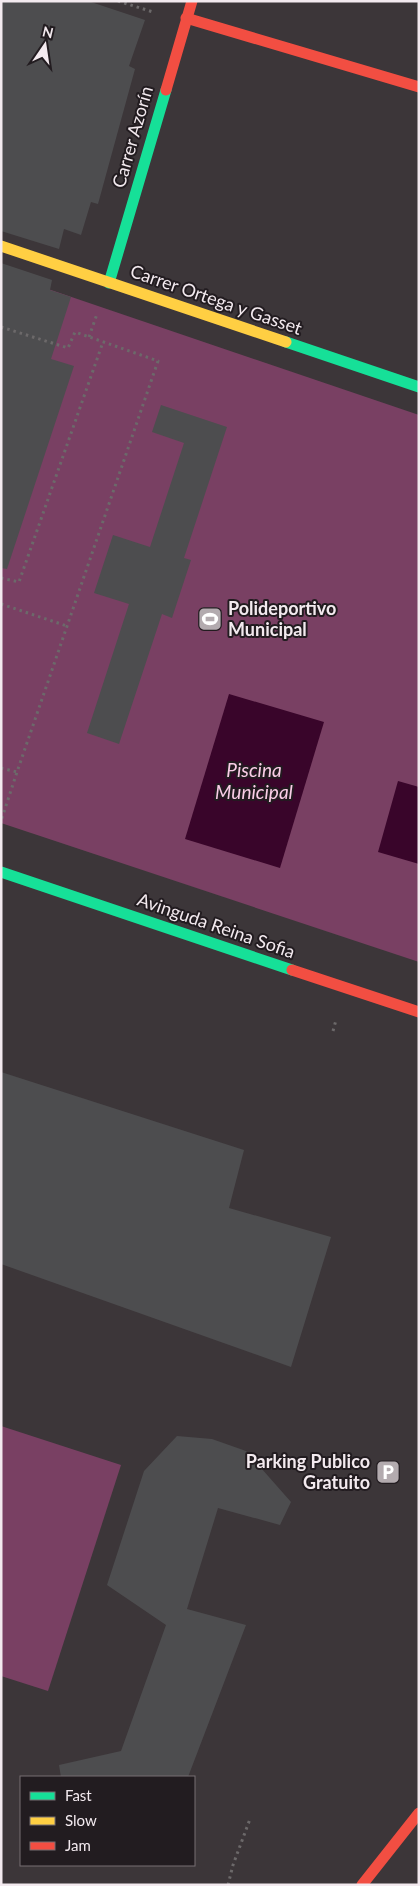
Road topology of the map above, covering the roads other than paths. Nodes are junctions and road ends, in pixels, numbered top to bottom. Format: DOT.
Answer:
graph roads {
  1 [pos="192,1"];
  2 [pos="186,18"];
  3 [pos="419,87"];
  4 [pos="1,246"];
  5 [pos="109,283"];
  6 [pos="419,387"];
  7 [pos="1,872"];
  8 [pos="419,1012"];
  9 [pos="419,1814"];
  10 [pos="362,1885"];
  1 -- 2 [label="street, Carrer Azorín"];
  2 -- 3 [label="street"];
  2 -- 5 [label="street, Carrer Azorín"];
  4 -- 5 [label="street, Carrer Ortega y Gasset"];
  5 -- 6 [label="street, Carrer Ortega y Gasset"];
  7 -- 8 [label="street, Avinguda Reina Sofia"];
  9 -- 10 [label="street"];
}
